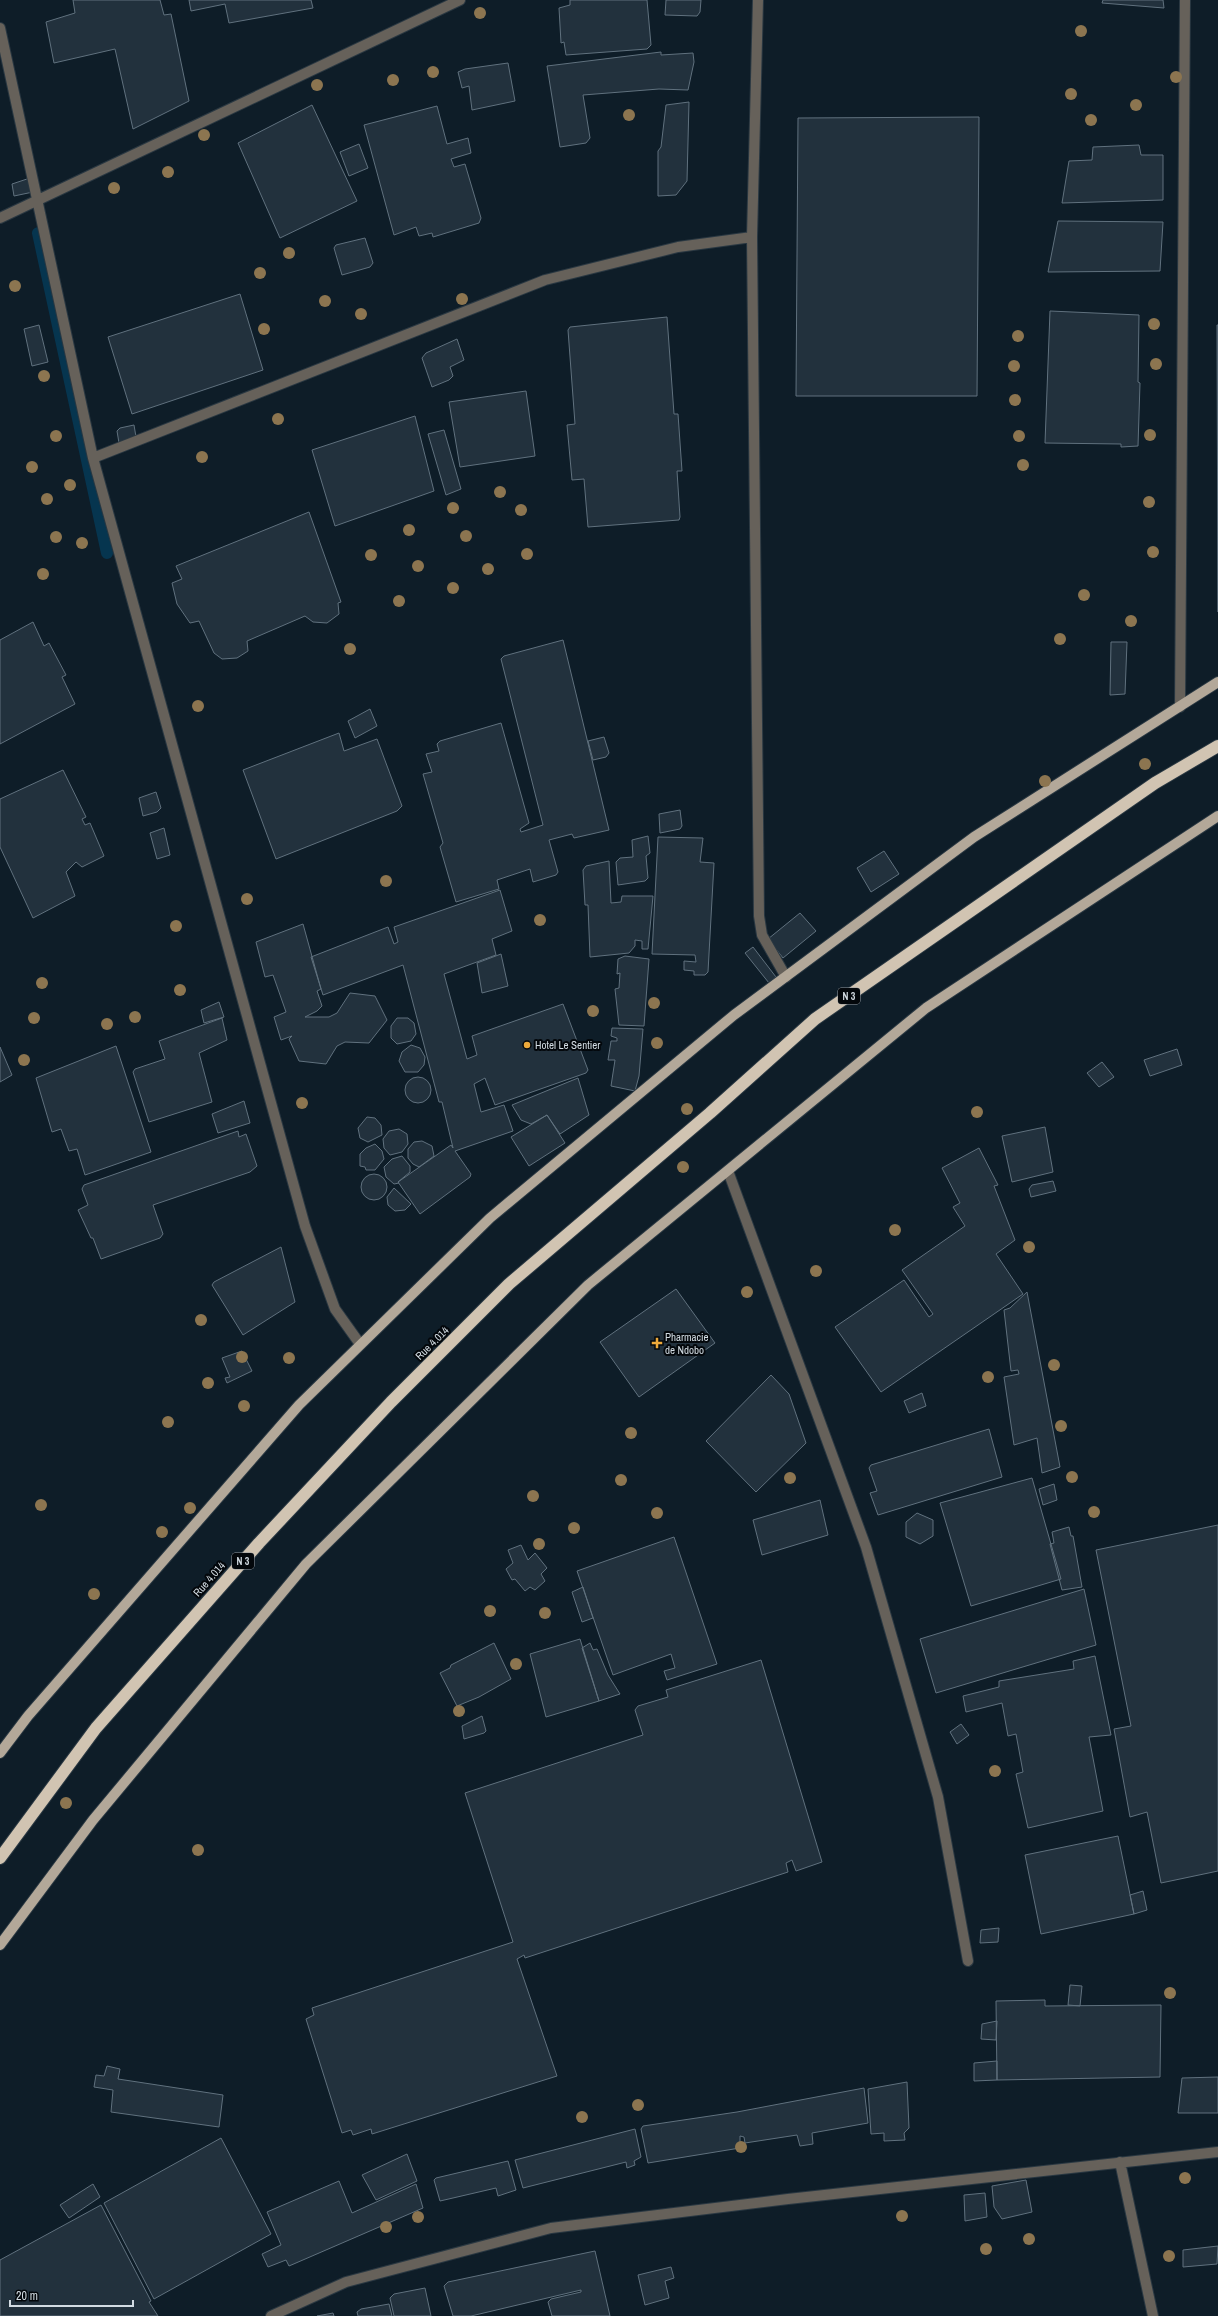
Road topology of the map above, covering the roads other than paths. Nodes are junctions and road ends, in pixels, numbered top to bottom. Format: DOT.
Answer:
graph roads {
  1 [pos="460,0"];
  2 [pos="758,0"];
  3 [pos="1185,0"];
  4 [pos="0,28"];
  5 [pos="38,200"];
  6 [pos="0,218"];
  7 [pos="752,237"];
  8 [pos="93,458"];
  9 [pos="1218,682"];
  10 [pos="1180,707"];
  11 [pos="1218,746"];
  12 [pos="1218,816"];
  13 [pos="786,977"];
  14 [pos="728,1171"];
  15 [pos="360,1344"];
  16 [pos="0,1753"];
  17 [pos="0,1858"];
  18 [pos="0,1946"];
  19 [pos="968,1961"];
  20 [pos="1218,2152"];
  21 [pos="1120,2162"];
  22 [pos="271,2316"];
  23 [pos="1153,2316"];
  1 -- 5 [label="street"];
  2 -- 7 [label="street"];
  3 -- 10 [label="street"];
  4 -- 5 [label="street"];
  5 -- 6 [label="street"];
  5 -- 8 [label="street"];
  7 -- 8 [label="street"];
  7 -- 13 [label="street"];
  8 -- 15 [label="street"];
  9 -- 10 [label="main road"];
  10 -- 13 [label="main road"];
  11 -- 17 [label="highway, Rue 4.014 / N 3"];
  12 -- 14 [label="main road"];
  13 -- 15 [label="main road"];
  14 -- 18 [label="main road"];
  14 -- 19 [label="street"];
  15 -- 16 [label="main road"];
  20 -- 21 [label="street"];
  21 -- 22 [label="street"];
  21 -- 23 [label="street"];
}
